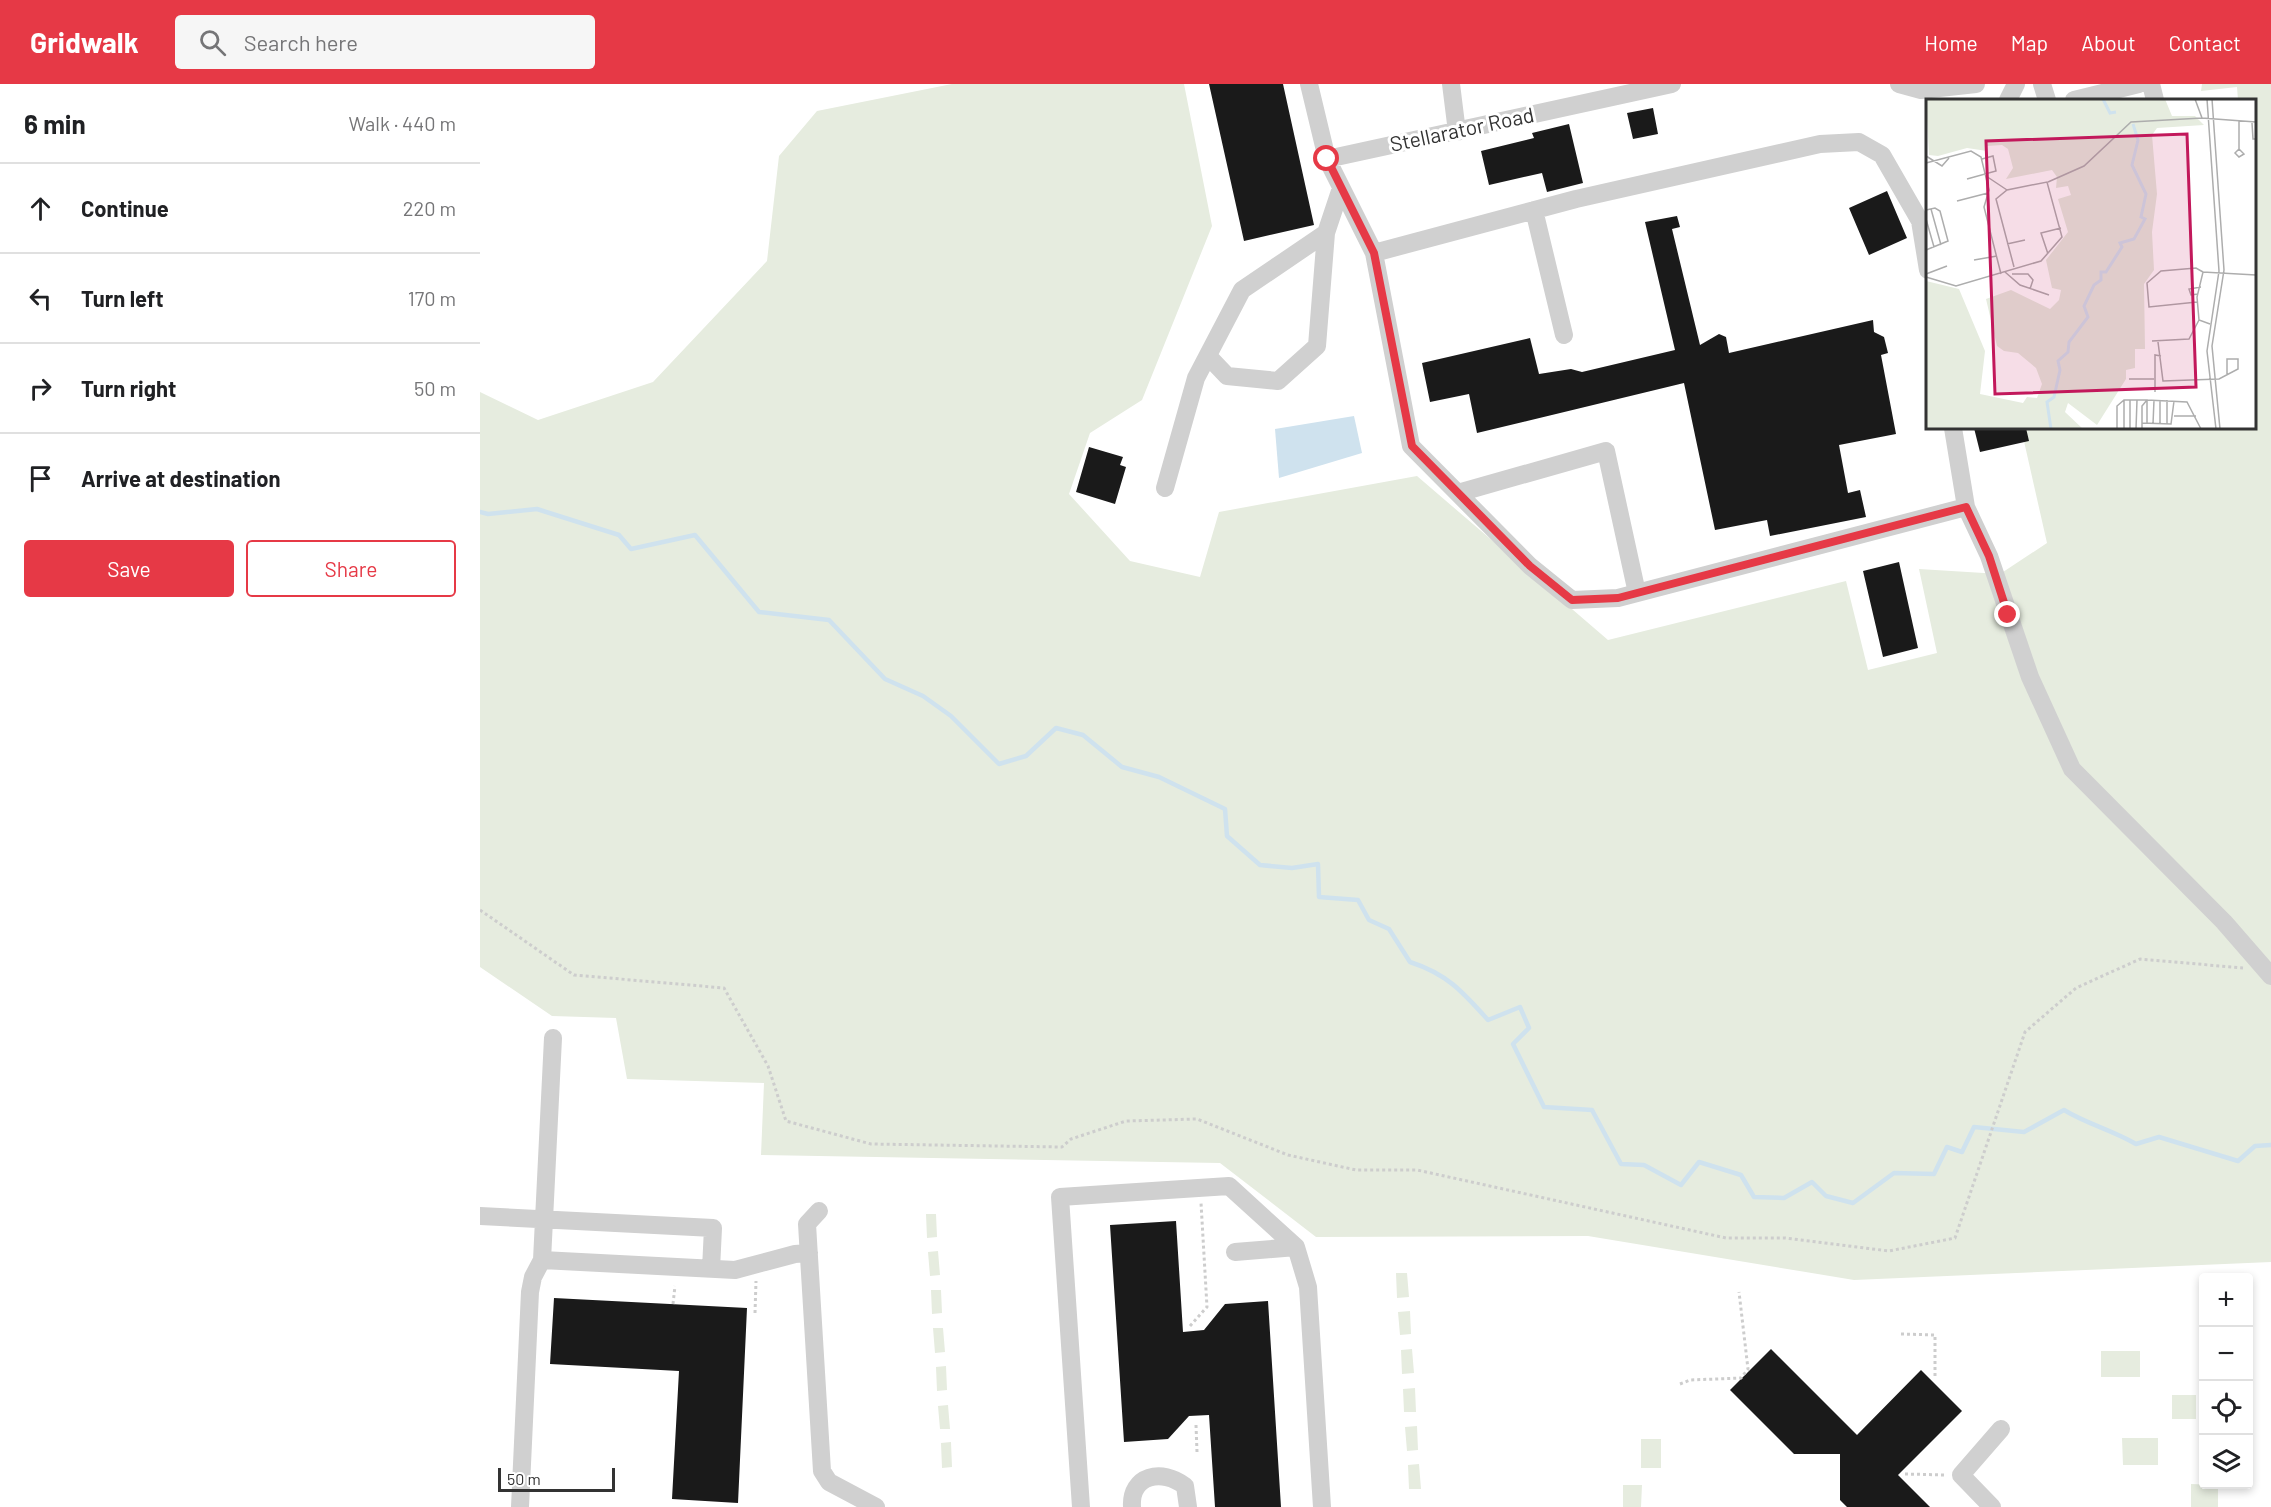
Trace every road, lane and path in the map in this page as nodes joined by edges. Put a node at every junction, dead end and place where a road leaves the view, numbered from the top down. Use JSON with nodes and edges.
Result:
{"nodes":[{"id":1,"x":1309,"y":84,"type":"edge"},
{"id":2,"x":1451,"y":84,"type":"edge"},
{"id":3,"x":1672,"y":84,"type":"edge"},
{"id":4,"x":1976,"y":84,"type":"edge"},
{"id":5,"x":2016,"y":84,"type":"edge"},
{"id":6,"x":2042,"y":84,"type":"edge"},
{"id":7,"x":2139,"y":84,"type":"edge"},
{"id":8,"x":2151,"y":84,"type":"edge"},
{"id":9,"x":1903,"y":85,"type":"edge"},
{"id":10,"x":1622,"y":89,"type":"edge"},
{"id":11,"x":2008,"y":99,"type":"edge"},
{"id":12,"x":2047,"y":99,"type":"edge"},
{"id":13,"x":2078,"y":99,"type":"edge"},
{"id":14,"x":2156,"y":99,"type":"edge"},
{"id":15,"x":1457,"y":132,"type":"junction"},
{"id":16,"x":1327,"y":159,"type":"junction"},
{"id":17,"x":1341,"y":188,"type":"junction"},
{"id":18,"x":1534,"y":210,"type":"junction"},
{"id":19,"x":1924,"y":216,"type":"edge"},
{"id":20,"x":1326,"y":233,"type":"junction"},
{"id":21,"x":1926,"y":243,"type":"edge"},
{"id":22,"x":1374,"y":253,"type":"junction"},
{"id":23,"x":1564,"y":335,"type":"dead end"},
{"id":24,"x":1208,"y":356,"type":"junction"},
{"id":25,"x":1953,"y":429,"type":"edge"},
{"id":26,"x":1165,"y":488,"type":"dead end"},
{"id":27,"x":1458,"y":493,"type":"junction"},
{"id":28,"x":1966,"y":507,"type":"junction"},
{"id":29,"x":1637,"y":593,"type":"junction"},
{"id":30,"x":480,"y":910,"type":"edge"},
{"id":31,"x":2253,"y":969,"type":"dead end"},
{"id":32,"x":2271,"y":976,"type":"edge"},
{"id":33,"x":553,"y":1038,"type":"dead end"},
{"id":34,"x":1201,"y":1201,"type":"dead end"},
{"id":35,"x":819,"y":1211,"type":"dead end"},
{"id":36,"x":480,"y":1216,"type":"edge"},
{"id":37,"x":544,"y":1219,"type":"junction"},
{"id":38,"x":1296,"y":1247,"type":"junction"},
{"id":39,"x":1235,"y":1252,"type":"dead end"},
{"id":40,"x":809,"y":1253,"type":"junction"},
{"id":41,"x":542,"y":1260,"type":"junction"},
{"id":42,"x":711,"y":1269,"type":"junction"},
{"id":43,"x":757,"y":1276,"type":"dead end"},
{"id":44,"x":675,"y":1286,"type":"dead end"},
{"id":45,"x":1738,"y":1292,"type":"dead end"},
{"id":46,"x":674,"y":1304,"type":"dead end"},
{"id":47,"x":755,"y":1313,"type":"dead end"},
{"id":48,"x":1190,"y":1326,"type":"dead end"},
{"id":49,"x":1901,"y":1334,"type":"dead end"},
{"id":50,"x":1935,"y":1379,"type":"dead end"},
{"id":51,"x":1680,"y":1384,"type":"dead end"},
{"id":52,"x":1196,"y":1425,"type":"dead end"},
{"id":53,"x":2001,"y":1429,"type":"dead end"},
{"id":54,"x":1197,"y":1452,"type":"dead end"},
{"id":55,"x":1905,"y":1474,"type":"dead end"},
{"id":56,"x":1961,"y":1475,"type":"junction"},
{"id":57,"x":520,"y":1507,"type":"edge"},
{"id":58,"x":876,"y":1507,"type":"edge"},
{"id":59,"x":1081,"y":1507,"type":"edge"},
{"id":60,"x":1132,"y":1507,"type":"edge"},
{"id":61,"x":1188,"y":1507,"type":"edge"},
{"id":62,"x":1322,"y":1507,"type":"edge"},
{"id":63,"x":1992,"y":1507,"type":"edge"}],
"edges":[{"from":1,"to":16,"type":"street"},
{"from":2,"to":15,"type":"street"},
{"from":3,"to":10,"type":"street","name":"Stellarator Road"},
{"from":4,"to":9,"type":"street"},
{"from":5,"to":11,"type":"street"},
{"from":6,"to":12,"type":"street"},
{"from":7,"to":13,"type":"street"},
{"from":8,"to":14,"type":"street"},
{"from":10,"to":15,"type":"street","name":"Stellarator Road"},
{"from":15,"to":16,"type":"street","name":"Stellarator Road"},
{"from":16,"to":17,"type":"street"},
{"from":17,"to":20,"type":"street"},
{"from":17,"to":22,"type":"street"},
{"from":18,"to":19,"type":"street"},
{"from":18,"to":22,"type":"street"},
{"from":18,"to":23,"type":"street"},
{"from":19,"to":21,"type":"street"},
{"from":20,"to":24,"type":"street"},
{"from":20,"to":24,"type":"street"},
{"from":22,"to":27,"type":"street"},
{"from":24,"to":26,"type":"street"},
{"from":25,"to":28,"type":"street"},
{"from":27,"to":29,"type":"street"},
{"from":27,"to":29,"type":"street"},
{"from":28,"to":29,"type":"street"},
{"from":28,"to":32,"type":"street"},
{"from":30,"to":31,"type":"path"},
{"from":33,"to":37,"type":"street"},
{"from":34,"to":48,"type":"path"},
{"from":35,"to":40,"type":"street"},
{"from":36,"to":37,"type":"street"},
{"from":37,"to":41,"type":"street"},
{"from":37,"to":42,"type":"street"},
{"from":38,"to":39,"type":"street"},
{"from":38,"to":59,"type":"street"},
{"from":38,"to":62,"type":"street"},
{"from":40,"to":42,"type":"street"},
{"from":40,"to":58,"type":"street"},
{"from":41,"to":42,"type":"street"},
{"from":41,"to":57,"type":"street"},
{"from":43,"to":47,"type":"path"},
{"from":44,"to":46,"type":"path"},
{"from":45,"to":51,"type":"path"},
{"from":49,"to":50,"type":"path"},
{"from":52,"to":54,"type":"path"},
{"from":53,"to":56,"type":"street"},
{"from":55,"to":56,"type":"path"},
{"from":56,"to":63,"type":"street"},
{"from":60,"to":61,"type":"street"}]}
